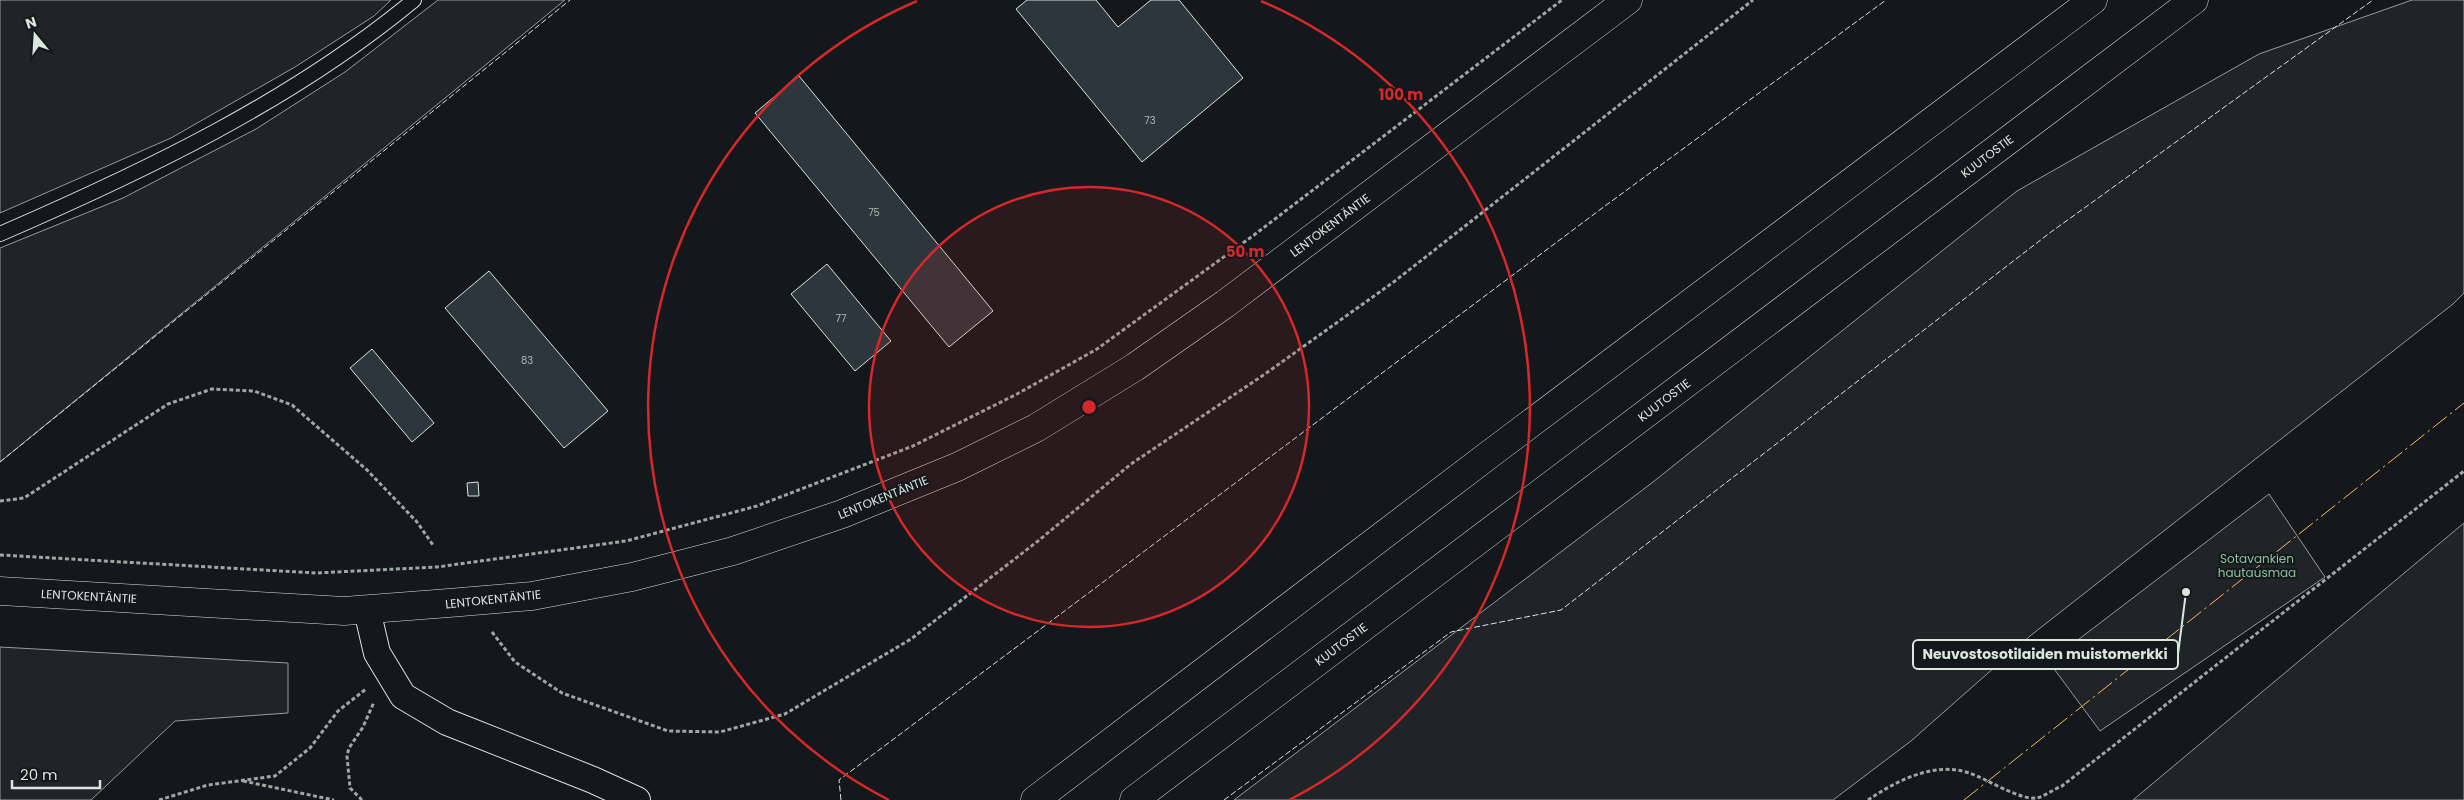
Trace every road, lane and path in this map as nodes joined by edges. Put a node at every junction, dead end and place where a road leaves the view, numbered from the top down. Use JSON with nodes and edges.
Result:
{"nodes":[{"id":1,"x":414,"y":0,"type":"edge"},
{"id":2,"x":1562,"y":0,"type":"edge"},
{"id":3,"x":1628,"y":0,"type":"edge"},
{"id":4,"x":1753,"y":0,"type":"edge"},
{"id":5,"x":2093,"y":0,"type":"edge"},
{"id":6,"x":2194,"y":0,"type":"edge"},
{"id":7,"x":0,"y":234,"type":"edge"},
{"id":8,"x":2464,"y":470,"type":"edge"},
{"id":9,"x":0,"y":501,"type":"edge"},
{"id":10,"x":432,"y":545,"type":"dead end"},
{"id":11,"x":0,"y":555,"type":"edge"},
{"id":12,"x":0,"y":590,"type":"edge"},
{"id":13,"x":367,"y":610,"type":"junction"},
{"id":14,"x":492,"y":632,"type":"dead end"},
{"id":15,"x":386,"y":673,"type":"junction"},
{"id":16,"x":240,"y":780,"type":"junction"},
{"id":17,"x":1041,"y":798,"type":"edge"},
{"id":18,"x":2025,"y":799,"type":"edge"},
{"id":19,"x":159,"y":800,"type":"edge"},
{"id":20,"x":334,"y":800,"type":"edge"},
{"id":21,"x":362,"y":800,"type":"edge"},
{"id":22,"x":637,"y":800,"type":"edge"},
{"id":23,"x":1134,"y":800,"type":"edge"},
{"id":24,"x":1868,"y":800,"type":"edge"}],
"edges":[{"from":1,"to":7,"type":"lane"},
{"from":2,"to":11,"type":"path"},
{"from":3,"to":13,"type":"main road","name":"LENTOKENTÄNTIE"},
{"from":4,"to":14,"type":"path"},
{"from":5,"to":17,"type":"main road"},
{"from":6,"to":23,"type":"main road","name":"KUUTOSTIE"},
{"from":8,"to":18,"type":"path"},
{"from":9,"to":10,"type":"path"},
{"from":12,"to":13,"type":"main road","name":"LENTOKENTÄNTIE"},
{"from":13,"to":15,"type":"street"},
{"from":15,"to":16,"type":"path"},
{"from":15,"to":21,"type":"path"},
{"from":15,"to":22,"type":"street"},
{"from":16,"to":19,"type":"path"},
{"from":16,"to":20,"type":"path"},
{"from":18,"to":24,"type":"path"}]}
